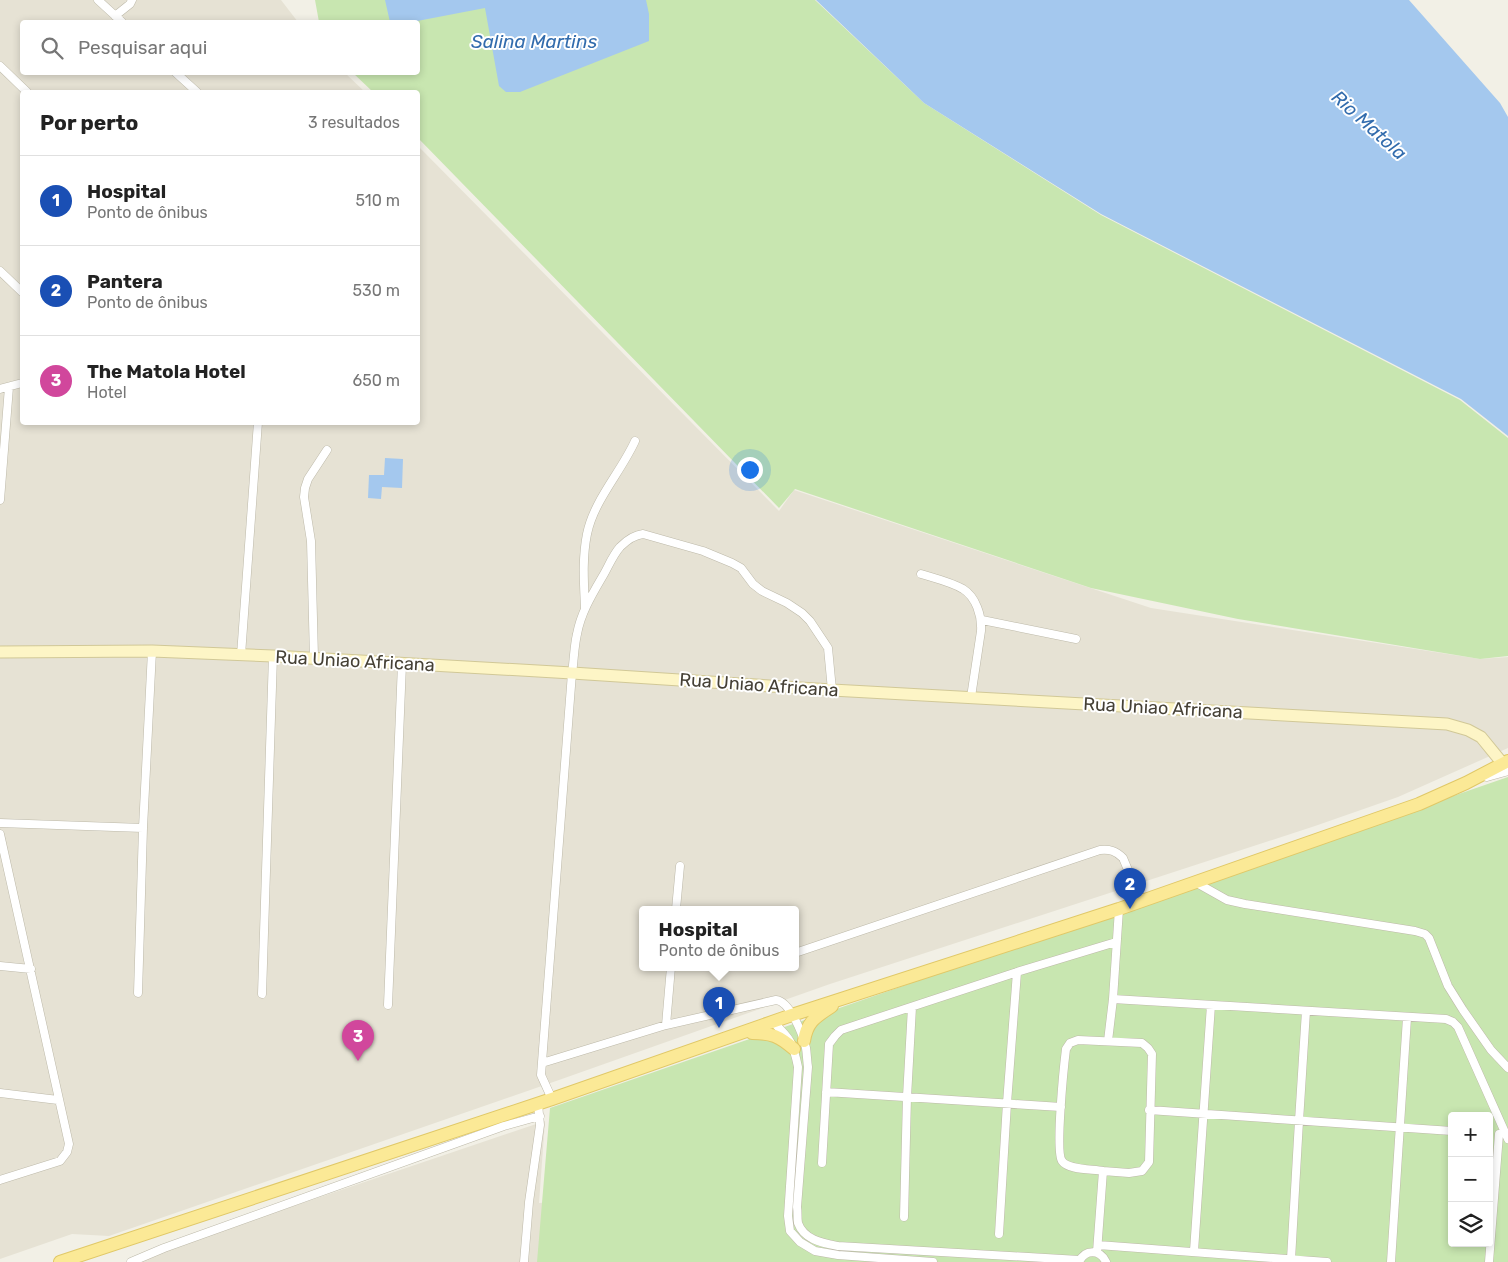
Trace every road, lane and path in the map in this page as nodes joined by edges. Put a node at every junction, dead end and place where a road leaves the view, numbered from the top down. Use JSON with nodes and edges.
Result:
{"nodes":[{"id":1,"x":98,"y":0,"type":"edge"},
{"id":2,"x":132,"y":0,"type":"edge"},
{"id":3,"x":115,"y":16,"type":"junction"},
{"id":4,"x":120,"y":20,"type":"edge"},
{"id":5,"x":0,"y":66,"type":"edge"},
{"id":6,"x":178,"y":75,"type":"edge"},
{"id":7,"x":25,"y":90,"type":"edge"},
{"id":8,"x":195,"y":90,"type":"edge"},
{"id":9,"x":0,"y":271,"type":"edge"},
{"id":10,"x":20,"y":290,"type":"edge"},
{"id":11,"x":20,"y":384,"type":"edge"},
{"id":12,"x":9,"y":387,"type":"junction"},
{"id":13,"x":0,"y":389,"type":"edge"},
{"id":14,"x":258,"y":425,"type":"edge"},
{"id":15,"x":634,"y":441,"type":"dead end"},
{"id":16,"x":327,"y":450,"type":"dead end"},
{"id":17,"x":0,"y":500,"type":"edge"},
{"id":18,"x":921,"y":574,"type":"dead end"},
{"id":19,"x":585,"y":610,"type":"junction"},
{"id":20,"x":982,"y":620,"type":"junction"},
{"id":21,"x":1076,"y":639,"type":"dead end"},
{"id":22,"x":152,"y":651,"type":"junction"},
{"id":23,"x":0,"y":652,"type":"edge"},
{"id":24,"x":240,"y":655,"type":"junction"},
{"id":25,"x":273,"y":656,"type":"junction"},
{"id":26,"x":314,"y":658,"type":"junction"},
{"id":27,"x":402,"y":664,"type":"junction"},
{"id":28,"x":572,"y":673,"type":"junction"},
{"id":29,"x":832,"y":690,"type":"junction"},
{"id":30,"x":971,"y":697,"type":"junction"},
{"id":31,"x":1506,"y":765,"type":"edge"},
{"id":32,"x":0,"y":823,"type":"edge"},
{"id":33,"x":143,"y":828,"type":"junction"},
{"id":34,"x":0,"y":834,"type":"edge"},
{"id":35,"x":680,"y":866,"type":"dead end"},
{"id":36,"x":1195,"y":882,"type":"junction"},
{"id":37,"x":1141,"y":901,"type":"junction"},
{"id":38,"x":676,"y":906,"type":"edge"},
{"id":39,"x":1119,"y":909,"type":"junction"},
{"id":40,"x":1116,"y":942,"type":"junction"},
{"id":41,"x":799,"y":952,"type":"edge"},
{"id":42,"x":0,"y":966,"type":"edge"},
{"id":43,"x":31,"y":969,"type":"junction"},
{"id":44,"x":671,"y":971,"type":"edge"},
{"id":45,"x":1016,"y":972,"type":"junction"},
{"id":46,"x":138,"y":992,"type":"dead end"},
{"id":47,"x":262,"y":994,"type":"dead end"},
{"id":48,"x":842,"y":999,"type":"junction"},
{"id":49,"x":1113,"y":999,"type":"junction"},
{"id":50,"x":388,"y":1005,"type":"dead end"},
{"id":51,"x":1211,"y":1005,"type":"junction"},
{"id":52,"x":912,"y":1007,"type":"junction"},
{"id":53,"x":1306,"y":1011,"type":"junction"},
{"id":54,"x":792,"y":1015,"type":"junction"},
{"id":55,"x":1407,"y":1018,"type":"junction"},
{"id":56,"x":773,"y":1022,"type":"junction"},
{"id":57,"x":666,"y":1025,"type":"junction"},
{"id":58,"x":740,"y":1033,"type":"junction"},
{"id":59,"x":1108,"y":1041,"type":"junction"},
{"id":60,"x":799,"y":1045,"type":"junction"},
{"id":61,"x":542,"y":1063,"type":"junction"},
{"id":62,"x":1508,"y":1068,"type":"edge"},
{"id":63,"x":826,"y":1092,"type":"junction"},
{"id":64,"x":0,"y":1093,"type":"edge"},
{"id":65,"x":908,"y":1097,"type":"junction"},
{"id":66,"x":552,"y":1099,"type":"junction"},
{"id":67,"x":58,"y":1100,"type":"junction"},
{"id":68,"x":1007,"y":1103,"type":"junction"},
{"id":69,"x":1061,"y":1107,"type":"junction"},
{"id":70,"x":539,"y":1110,"type":"junction"},
{"id":71,"x":1149,"y":1110,"type":"junction"},
{"id":72,"x":1204,"y":1114,"type":"junction"},
{"id":73,"x":1298,"y":1121,"type":"junction"},
{"id":74,"x":1400,"y":1127,"type":"junction"},
{"id":75,"x":1448,"y":1131,"type":"edge"},
{"id":76,"x":1504,"y":1136,"type":"edge"},
{"id":77,"x":822,"y":1163,"type":"dead end"},
{"id":78,"x":1103,"y":1171,"type":"junction"},
{"id":79,"x":0,"y":1180,"type":"edge"},
{"id":80,"x":904,"y":1217,"type":"dead end"},
{"id":81,"x":999,"y":1234,"type":"dead end"},
{"id":82,"x":1098,"y":1249,"type":"junction"},
{"id":83,"x":1194,"y":1251,"type":"junction"},
{"id":84,"x":1291,"y":1259,"type":"junction"},
{"id":85,"x":1079,"y":1261,"type":"edge"},
{"id":86,"x":60,"y":1262,"type":"edge"},
{"id":87,"x":131,"y":1262,"type":"edge"},
{"id":88,"x":524,"y":1262,"type":"edge"},
{"id":89,"x":933,"y":1262,"type":"edge"},
{"id":90,"x":1106,"y":1262,"type":"edge"},
{"id":91,"x":1328,"y":1262,"type":"edge"},
{"id":92,"x":1391,"y":1262,"type":"edge"},
{"id":93,"x":1489,"y":1262,"type":"edge"}],
"edges":[{"from":1,"to":3,"type":"street"},
{"from":2,"to":3,"type":"street"},
{"from":3,"to":4,"type":"street"},
{"from":5,"to":7,"type":"street"},
{"from":6,"to":8,"type":"street"},
{"from":9,"to":10,"type":"street"},
{"from":11,"to":12,"type":"street"},
{"from":12,"to":13,"type":"street"},
{"from":12,"to":17,"type":"street"},
{"from":14,"to":24,"type":"street"},
{"from":15,"to":19,"type":"street"},
{"from":16,"to":26,"type":"street"},
{"from":18,"to":20,"type":"street"},
{"from":19,"to":28,"type":"street"},
{"from":19,"to":29,"type":"street"},
{"from":20,"to":21,"type":"street"},
{"from":20,"to":30,"type":"street"},
{"from":22,"to":23,"type":"main road","name":"Rua Uniao Africana"},
{"from":22,"to":24,"type":"main road","name":"Rua Uniao Africana"},
{"from":22,"to":33,"type":"street"},
{"from":24,"to":25,"type":"main road","name":"Rua Uniao Africana"},
{"from":25,"to":26,"type":"main road","name":"Rua Uniao Africana"},
{"from":25,"to":47,"type":"street"},
{"from":26,"to":27,"type":"main road","name":"Rua Uniao Africana"},
{"from":27,"to":28,"type":"main road","name":"Rua Uniao Africana"},
{"from":27,"to":50,"type":"street"},
{"from":28,"to":29,"type":"main road","name":"Rua Uniao Africana"},
{"from":28,"to":61,"type":"street"},
{"from":29,"to":30,"type":"main road","name":"Rua Uniao Africana"},
{"from":30,"to":31,"type":"main road","name":"Rua Uniao Africana"},
{"from":31,"to":36,"type":"main road"},
{"from":32,"to":33,"type":"street"},
{"from":33,"to":46,"type":"street"},
{"from":34,"to":43,"type":"street"},
{"from":35,"to":38,"type":"street"},
{"from":36,"to":37,"type":"main road"},
{"from":36,"to":62,"type":"street"},
{"from":37,"to":39,"type":"main road"},
{"from":37,"to":41,"type":"street"},
{"from":39,"to":40,"type":"street"},
{"from":39,"to":48,"type":"main road"},
{"from":40,"to":45,"type":"street"},
{"from":40,"to":49,"type":"street"},
{"from":42,"to":43,"type":"street"},
{"from":43,"to":67,"type":"street"},
{"from":44,"to":57,"type":"street"},
{"from":45,"to":52,"type":"street"},
{"from":45,"to":68,"type":"street"},
{"from":48,"to":54,"type":"main road"},
{"from":48,"to":60,"type":"main road"},
{"from":49,"to":51,"type":"street"},
{"from":49,"to":59,"type":"street"},
{"from":51,"to":53,"type":"street"},
{"from":51,"to":72,"type":"street"},
{"from":52,"to":63,"type":"street"},
{"from":52,"to":65,"type":"street"},
{"from":53,"to":55,"type":"street"},
{"from":53,"to":73,"type":"street"},
{"from":54,"to":56,"type":"main road"},
{"from":54,"to":57,"type":"street"},
{"from":54,"to":60,"type":"street"},
{"from":55,"to":74,"type":"street"},
{"from":55,"to":76,"type":"street"},
{"from":56,"to":58,"type":"main road"},
{"from":56,"to":60,"type":"street"},
{"from":57,"to":61,"type":"street"},
{"from":58,"to":60,"type":"main road"},
{"from":58,"to":66,"type":"main road"},
{"from":59,"to":69,"type":"street"},
{"from":59,"to":71,"type":"street"},
{"from":60,"to":85,"type":"street"},
{"from":60,"to":89,"type":"street"},
{"from":61,"to":66,"type":"street"},
{"from":63,"to":65,"type":"street"},
{"from":63,"to":77,"type":"street"},
{"from":64,"to":67,"type":"street"},
{"from":65,"to":68,"type":"street"},
{"from":65,"to":80,"type":"street"},
{"from":66,"to":70,"type":"main road"},
{"from":67,"to":79,"type":"street"},
{"from":68,"to":69,"type":"street"},
{"from":68,"to":81,"type":"street"},
{"from":69,"to":78,"type":"street"},
{"from":70,"to":86,"type":"main road"},
{"from":70,"to":87,"type":"street"},
{"from":70,"to":88,"type":"street"},
{"from":71,"to":72,"type":"street"},
{"from":71,"to":78,"type":"street"},
{"from":72,"to":73,"type":"street"},
{"from":72,"to":83,"type":"street"},
{"from":73,"to":74,"type":"street"},
{"from":73,"to":84,"type":"street"},
{"from":74,"to":75,"type":"street"},
{"from":74,"to":92,"type":"street"},
{"from":76,"to":93,"type":"street"},
{"from":78,"to":82,"type":"street"},
{"from":82,"to":83,"type":"street"},
{"from":82,"to":85,"type":"street"},
{"from":82,"to":90,"type":"street"},
{"from":83,"to":84,"type":"street"},
{"from":84,"to":91,"type":"street"}]}
